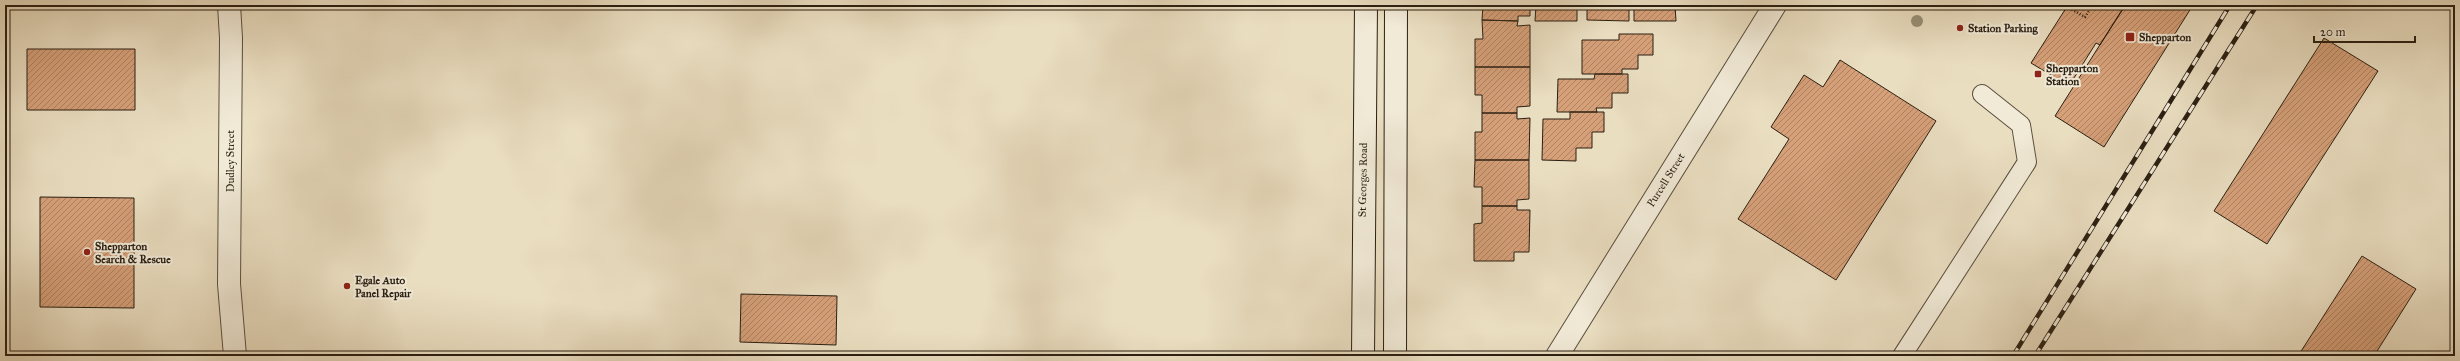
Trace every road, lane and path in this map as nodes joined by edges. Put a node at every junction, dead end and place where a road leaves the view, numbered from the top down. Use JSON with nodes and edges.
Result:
{"nodes":[{"id":1,"x":229,"y":5,"type":"edge"},
{"id":2,"x":235,"y":5,"type":"edge"},
{"id":3,"x":1366,"y":5,"type":"edge"},
{"id":4,"x":1396,"y":5,"type":"edge"},
{"id":5,"x":1775,"y":5,"type":"edge"},
{"id":6,"x":2064,"y":5,"type":"edge"},
{"id":7,"x":2093,"y":5,"type":"edge"},
{"id":8,"x":231,"y":38,"type":"junction"},
{"id":9,"x":1982,"y":94,"type":"dead end"},
{"id":10,"x":229,"y":284,"type":"junction"},
{"id":11,"x":222,"y":356,"type":"edge"},
{"id":12,"x":235,"y":356,"type":"edge"},
{"id":13,"x":1363,"y":356,"type":"edge"},
{"id":14,"x":1395,"y":356,"type":"edge"},
{"id":15,"x":1557,"y":356,"type":"edge"},
{"id":16,"x":1902,"y":356,"type":"edge"}],
"edges":[{"from":1,"to":8,"type":"street","name":"Dudley Street"},
{"from":2,"to":8,"type":"street","name":"Dudley Street"},
{"from":3,"to":13,"type":"street","name":"St Georges Road"},
{"from":4,"to":14,"type":"street"},
{"from":5,"to":15,"type":"street","name":"Purcell Street"},
{"from":6,"to":7,"type":"path"},
{"from":8,"to":10,"type":"street","name":"Dudley Street"},
{"from":9,"to":16,"type":"lane"},
{"from":10,"to":11,"type":"street","name":"Dudley Street"},
{"from":10,"to":12,"type":"street","name":"Dudley Street"}]}
